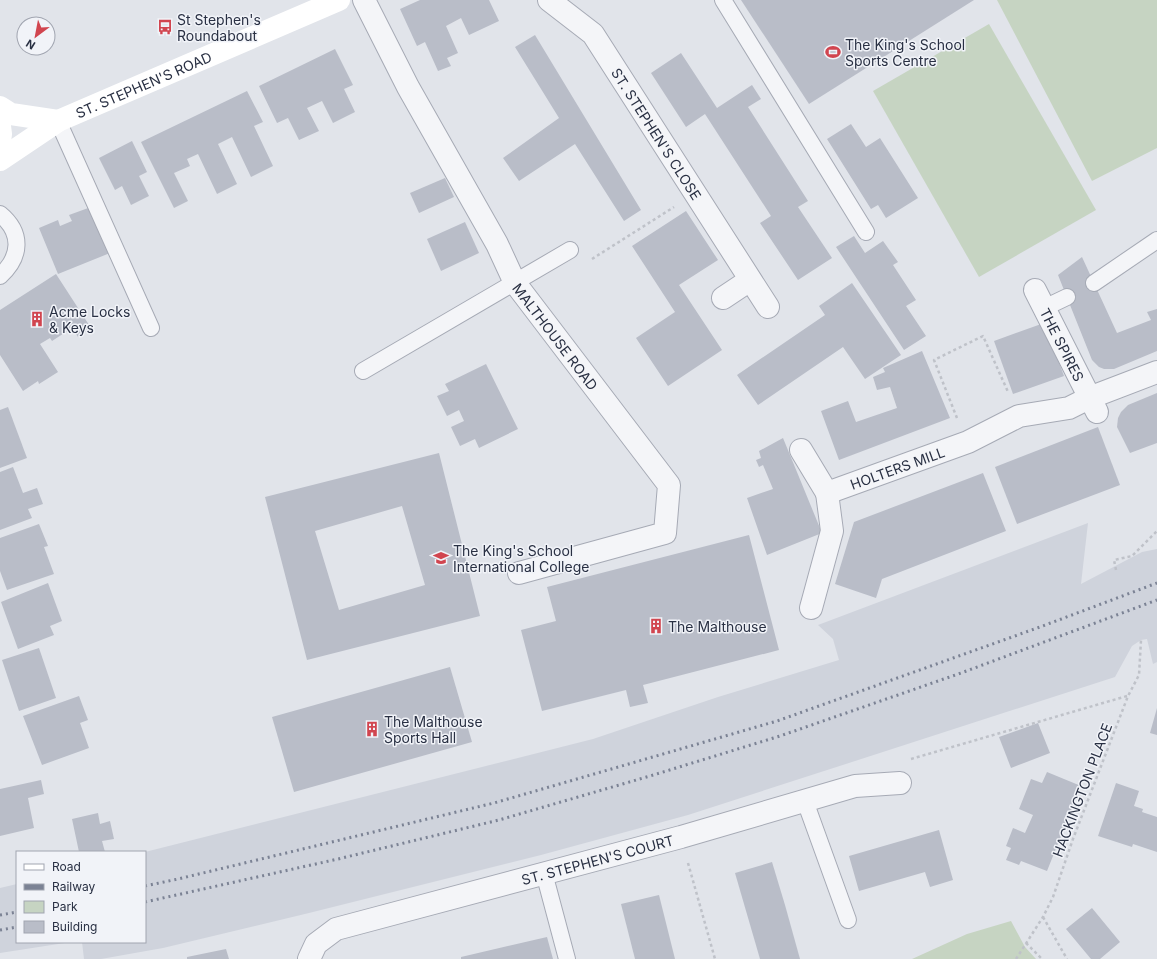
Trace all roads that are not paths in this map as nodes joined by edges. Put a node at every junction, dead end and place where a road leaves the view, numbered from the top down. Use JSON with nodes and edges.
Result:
{"nodes":[{"id":1,"x":339,"y":0,"type":"edge"},
{"id":2,"x":364,"y":0,"type":"edge"},
{"id":3,"x":549,"y":0,"type":"edge"},
{"id":4,"x":723,"y":0,"type":"edge"},
{"id":5,"x":0,"y":107,"type":"edge"},
{"id":6,"x":58,"y":121,"type":"junction"},
{"id":7,"x":0,"y":126,"type":"edge"},
{"id":8,"x":0,"y":142,"type":"edge"},
{"id":9,"x":0,"y":160,"type":"edge"},
{"id":10,"x":0,"y":214,"type":"edge"},
{"id":11,"x":866,"y":232,"type":"dead end"},
{"id":12,"x":1157,"y":240,"type":"edge"},
{"id":13,"x":570,"y":250,"type":"dead end"},
{"id":14,"x":0,"y":276,"type":"edge"},
{"id":15,"x":750,"y":280,"type":"junction"},
{"id":16,"x":515,"y":282,"type":"junction"},
{"id":17,"x":1094,"y":283,"type":"dead end"},
{"id":18,"x":1067,"y":297,"type":"dead end"},
{"id":19,"x":724,"y":298,"type":"dead end"},
{"id":20,"x":1039,"y":299,"type":"joint"},
{"id":21,"x":768,"y":307,"type":"dead end"},
{"id":22,"x":151,"y":328,"type":"dead end"},
{"id":23,"x":363,"y":371,"type":"dead end"},
{"id":24,"x":1157,"y":372,"type":"edge"},
{"id":25,"x":1093,"y":405,"type":"junction"},
{"id":26,"x":1069,"y":408,"type":"joint"},
{"id":27,"x":801,"y":450,"type":"dead end"},
{"id":28,"x":827,"y":493,"type":"junction"},
{"id":29,"x":519,"y":573,"type":"dead end"},
{"id":30,"x":811,"y":608,"type":"dead end"},
{"id":31,"x":900,"y":783,"type":"road end"},
{"id":32,"x":805,"y":801,"type":"junction"},
{"id":33,"x":544,"y":873,"type":"junction"},
{"id":34,"x":848,"y":920,"type":"dead end"},
{"id":35,"x":309,"y":959,"type":"edge"},
{"id":36,"x":568,"y":959,"type":"edge"}],
"edges":[{"from":1,"to":6,"type":"main road","name":"ST. STEPHEN'S ROAD"},
{"from":2,"to":16,"type":"street","name":"MALTHOUSE ROAD"},
{"from":3,"to":15,"type":"street","name":"ST. STEPHEN'S CLOSE"},
{"from":4,"to":11,"type":"lane"},
{"from":5,"to":6,"type":"main road","name":"ST. STEPHEN'S ROAD"},
{"from":6,"to":9,"type":"main road","name":"ST. STEPHEN'S ROAD"},
{"from":6,"to":22,"type":"lane"},
{"from":7,"to":8,"type":"main road"},
{"from":10,"to":14,"type":"lane"},
{"from":12,"to":17,"type":"lane"},
{"from":13,"to":16,"type":"lane"},
{"from":15,"to":19,"type":"street"},
{"from":15,"to":21,"type":"street","name":"ST. STEPHEN'S CLOSE"},
{"from":16,"to":23,"type":"lane"},
{"from":16,"to":29,"type":"street","name":"MALTHOUSE ROAD"},
{"from":18,"to":20,"type":"lane"},
{"from":20,"to":25,"type":"street","name":"THE SPIRES"},
{"from":24,"to":25,"type":"street","name":"THE SPIRES"},
{"from":25,"to":26,"type":"street","name":"THE SPIRES"},
{"from":26,"to":28,"type":"street","name":"HOLTERS MILL"},
{"from":27,"to":28,"type":"street"},
{"from":28,"to":30,"type":"street"},
{"from":31,"to":32,"type":"street","name":"ST. STEPHEN'S COURT"},
{"from":32,"to":33,"type":"street","name":"ST. STEPHEN'S COURT"},
{"from":32,"to":34,"type":"lane"},
{"from":33,"to":35,"type":"street","name":"ST. STEPHEN'S COURT"},
{"from":33,"to":36,"type":"lane"}]}
